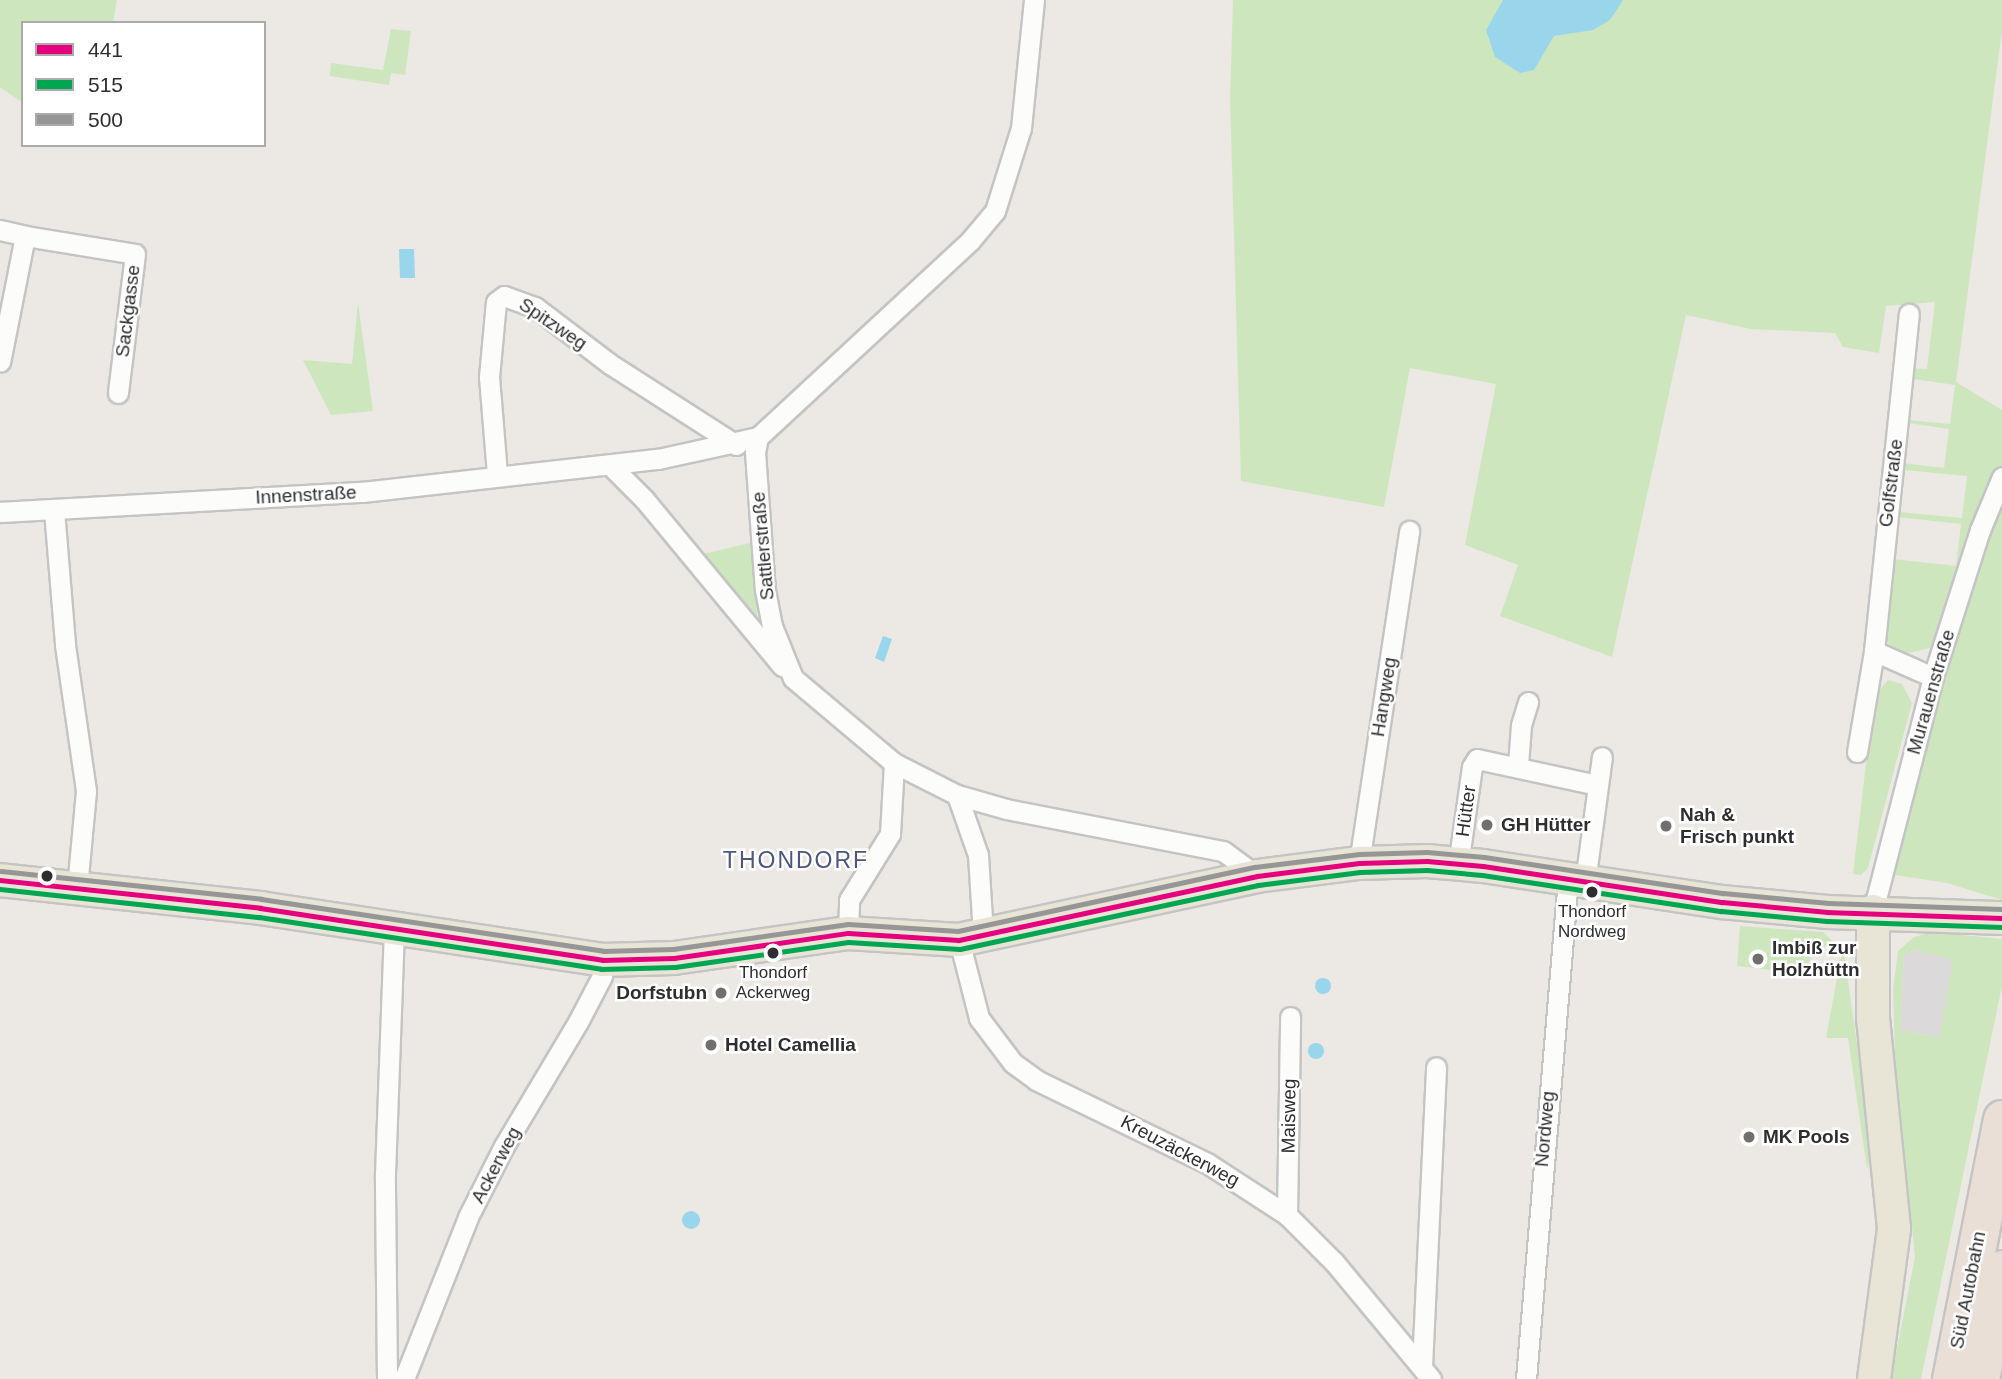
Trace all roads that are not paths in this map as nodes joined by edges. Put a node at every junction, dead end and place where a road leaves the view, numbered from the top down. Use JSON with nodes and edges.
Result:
{"nodes":[{"id":1,"x":1034,"y":0,"type":"edge"},
{"id":2,"x":0,"y":230,"type":"edge"},
{"id":3,"x":25,"y":236,"type":"junction"},
{"id":4,"x":1909,"y":314,"type":"dead end"},
{"id":5,"x":0,"y":362,"type":"edge"},
{"id":6,"x":118,"y":393,"type":"dead end"},
{"id":7,"x":758,"y":437,"type":"junction"},
{"id":8,"x":736,"y":444,"type":"junction"},
{"id":9,"x":610,"y":464,"type":"junction"},
{"id":10,"x":497,"y":474,"type":"junction"},
{"id":11,"x":2002,"y":478,"type":"edge"},
{"id":12,"x":54,"y":510,"type":"junction"},
{"id":13,"x":0,"y":512,"type":"edge"},
{"id":14,"x":1409,"y":531,"type":"dead end"},
{"id":15,"x":1874,"y":651,"type":"junction"},
{"id":16,"x":1933,"y":677,"type":"junction"},
{"id":17,"x":793,"y":678,"type":"junction"},
{"id":18,"x":1528,"y":702,"type":"dead end"},
{"id":19,"x":1857,"y":752,"type":"dead end"},
{"id":20,"x":1602,"y":757,"type":"dead end"},
{"id":21,"x":894,"y":763,"type":"junction"},
{"id":22,"x":1518,"y":765,"type":"junction"},
{"id":23,"x":1597,"y":785,"type":"junction"},
{"id":24,"x":957,"y":795,"type":"junction"},
{"id":25,"x":1359,"y":863,"type":"junction"},
{"id":26,"x":1458,"y":865,"type":"junction"},
{"id":27,"x":1257,"y":876,"type":"junction"},
{"id":28,"x":0,"y":880,"type":"edge"},
{"id":29,"x":1576,"y":881,"type":"junction"},
{"id":30,"x":77,"y":888,"type":"junction"},
{"id":31,"x":1873,"y":911,"type":"junction"},
{"id":32,"x":2002,"y":918,"type":"edge"},
{"id":33,"x":394,"y":929,"type":"junction"},
{"id":34,"x":848,"y":933,"type":"junction"},
{"id":35,"x":971,"y":937,"type":"junction"},
{"id":36,"x":602,"y":960,"type":"junction"},
{"id":37,"x":1290,"y":1017,"type":"dead end"},
{"id":38,"x":1436,"y":1067,"type":"dead end"},
{"id":39,"x":2002,"y":1119,"type":"edge"},
{"id":40,"x":1287,"y":1215,"type":"junction"},
{"id":41,"x":2002,"y":1269,"type":"edge"},
{"id":42,"x":1426,"y":1373,"type":"edge"},
{"id":43,"x":387,"y":1379,"type":"edge"},
{"id":44,"x":404,"y":1379,"type":"edge"},
{"id":45,"x":1526,"y":1379,"type":"edge"},
{"id":46,"x":1874,"y":1379,"type":"edge"},
{"id":47,"x":1951,"y":1379,"type":"edge"},
{"id":48,"x":1980,"y":1379,"type":"edge"}],
"edges":[{"from":1,"to":7,"type":"street"},
{"from":2,"to":3,"type":"street","name":"Sackgasse"},
{"from":3,"to":5,"type":"street"},
{"from":3,"to":6,"type":"street","name":"Sackgasse"},
{"from":4,"to":15,"type":"street","name":"Golfstraße"},
{"from":7,"to":8,"type":"street"},
{"from":7,"to":17,"type":"street","name":"Sattlerstraße"},
{"from":8,"to":9,"type":"street","name":"Innenstraße"},
{"from":8,"to":10,"type":"street","name":"Spitzweg"},
{"from":9,"to":10,"type":"street","name":"Innenstraße"},
{"from":9,"to":17,"type":"street"},
{"from":10,"to":12,"type":"street","name":"Innenstraße"},
{"from":11,"to":16,"type":"street","name":"Murauenstraße"},
{"from":12,"to":13,"type":"street","name":"Innenstraße"},
{"from":12,"to":30,"type":"street"},
{"from":14,"to":25,"type":"street","name":"Hangweg"},
{"from":15,"to":16,"type":"street"},
{"from":15,"to":19,"type":"street","name":"Golfstraße"},
{"from":16,"to":31,"type":"street","name":"Murauenstraße"},
{"from":17,"to":21,"type":"street","name":"Sattlerstraße"},
{"from":18,"to":22,"type":"street"},
{"from":20,"to":23,"type":"street"},
{"from":21,"to":24,"type":"street","name":"Sattlerstraße"},
{"from":21,"to":34,"type":"street"},
{"from":22,"to":23,"type":"street","name":"Hütter"},
{"from":22,"to":26,"type":"street","name":"Hütter"},
{"from":23,"to":29,"type":"street"},
{"from":24,"to":27,"type":"street","name":"Sattlerstraße"},
{"from":24,"to":35,"type":"street","name":"Kreuzäckerweg"},
{"from":25,"to":26,"type":"main road"},
{"from":25,"to":27,"type":"main road"},
{"from":26,"to":29,"type":"main road"},
{"from":27,"to":35,"type":"main road"},
{"from":28,"to":30,"type":"main road"},
{"from":29,"to":31,"type":"main road"},
{"from":29,"to":45,"type":"street","name":"Nordweg"},
{"from":30,"to":33,"type":"main road"},
{"from":31,"to":32,"type":"main road"},
{"from":31,"to":46,"type":"main road"},
{"from":33,"to":36,"type":"main road"},
{"from":33,"to":43,"type":"street"},
{"from":34,"to":35,"type":"main road"},
{"from":34,"to":36,"type":"main road"},
{"from":35,"to":40,"type":"street","name":"Kreuzäckerweg"},
{"from":36,"to":44,"type":"street","name":"Ackerweg"},
{"from":37,"to":40,"type":"street","name":"Maisweg"},
{"from":38,"to":42,"type":"street","name":"Kreuzäckerweg"},
{"from":39,"to":47,"type":"highway","name":"Süd Autobahn"},
{"from":40,"to":42,"type":"street","name":"Kreuzäckerweg"},
{"from":41,"to":48,"type":"highway","name":"Süd Autobahn"}]}
